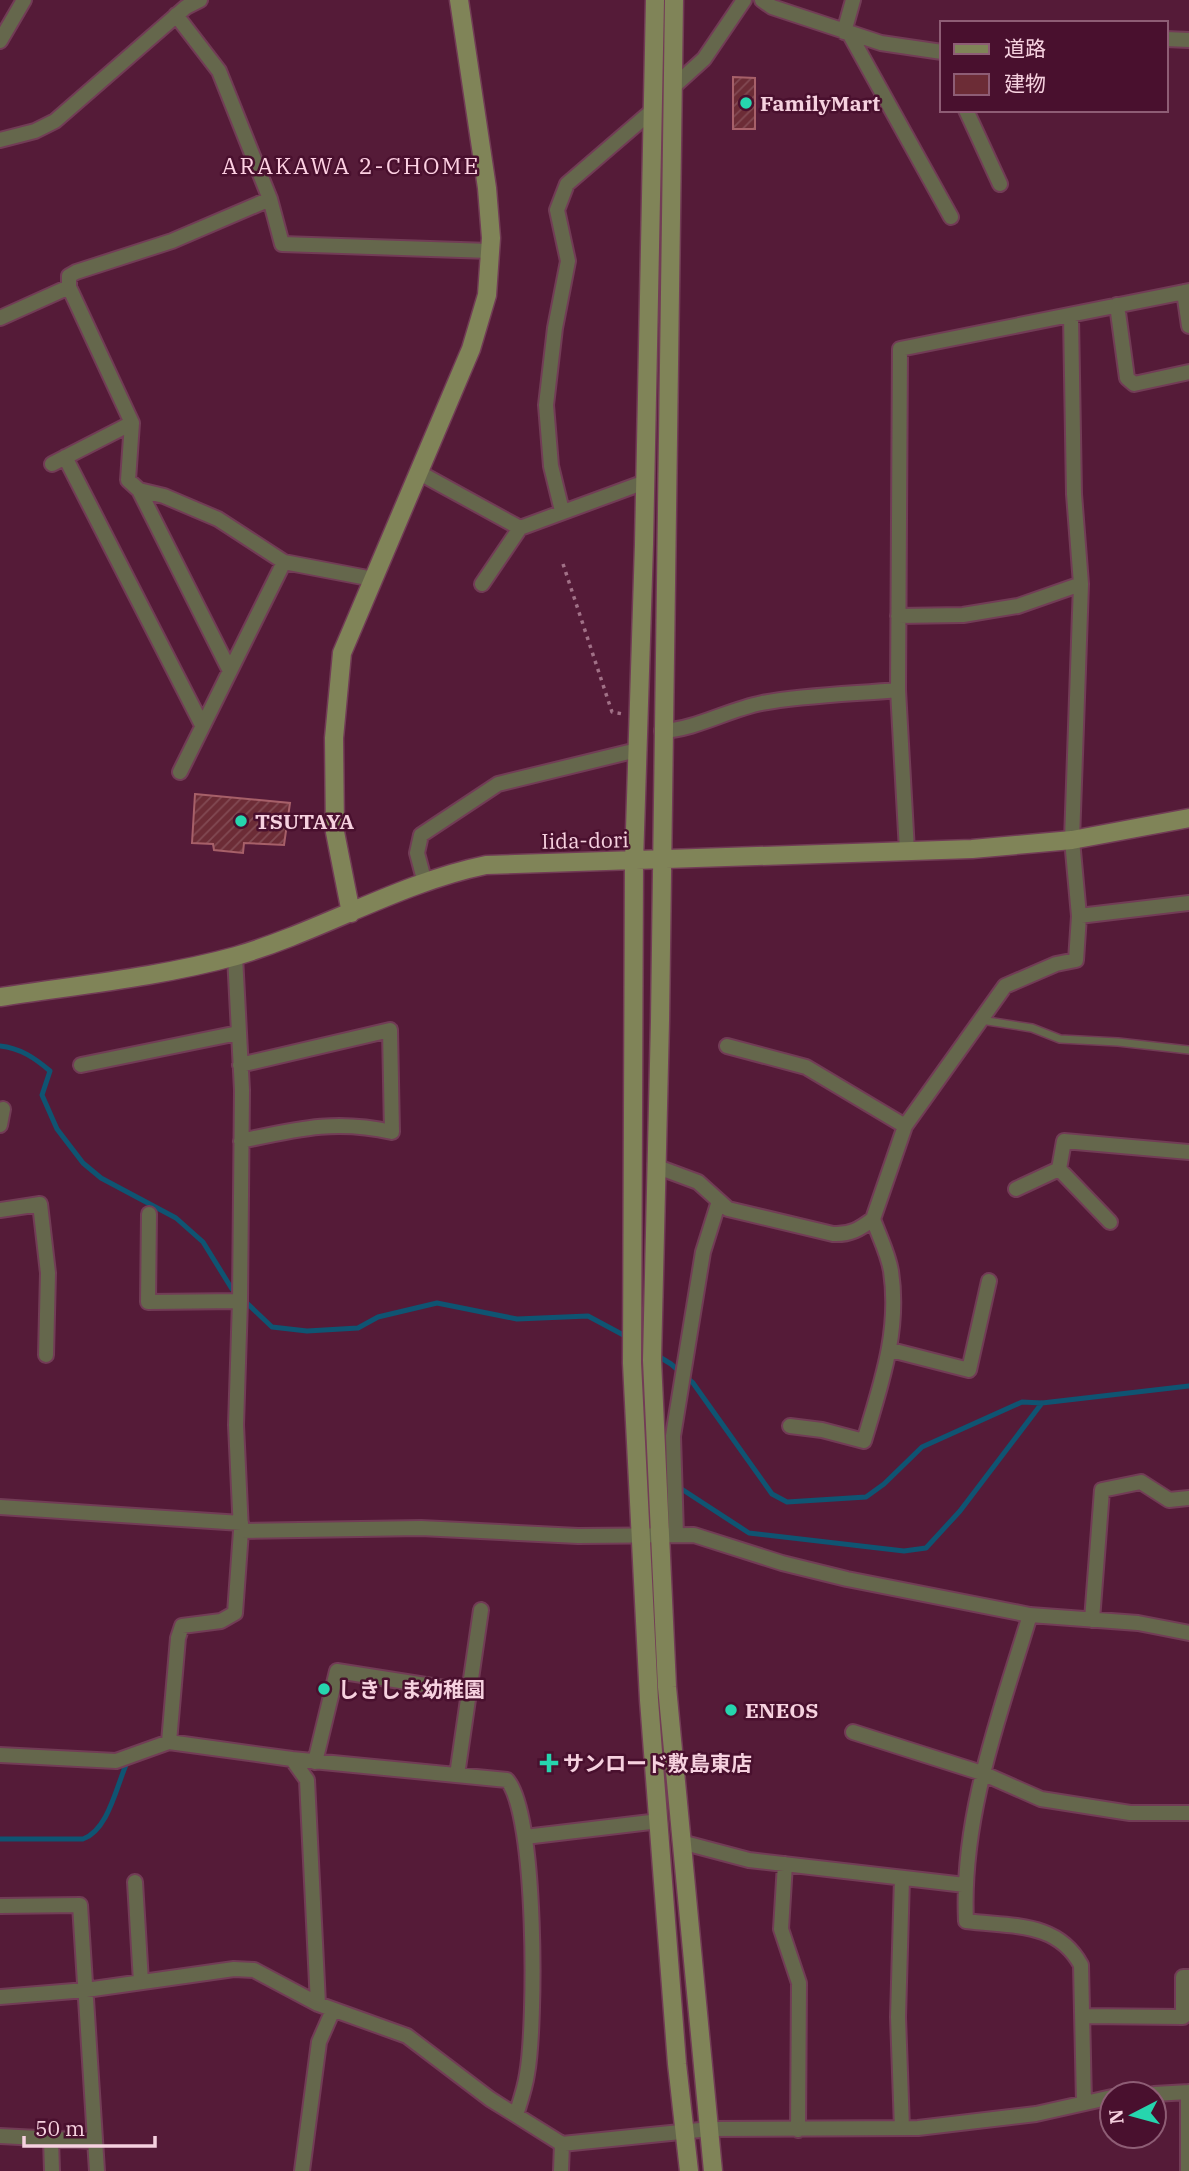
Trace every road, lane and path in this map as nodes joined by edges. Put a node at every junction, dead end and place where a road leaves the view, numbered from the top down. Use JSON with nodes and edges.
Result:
{"nodes":[{"id":1,"x":24,"y":0,"type":"edge"},
{"id":2,"x":201,"y":0,"type":"edge"},
{"id":3,"x":459,"y":0,"type":"edge"},
{"id":4,"x":655,"y":0,"type":"edge"},
{"id":5,"x":674,"y":0,"type":"edge"},
{"id":6,"x":744,"y":0,"type":"edge"},
{"id":7,"x":762,"y":0,"type":"edge"},
{"id":8,"x":853,"y":0,"type":"edge"},
{"id":9,"x":176,"y":15,"type":"junction"},
{"id":10,"x":846,"y":33,"type":"junction"},
{"id":11,"x":1189,"y":40,"type":"edge"},
{"id":12,"x":0,"y":41,"type":"edge"},
{"id":13,"x":1169,"y":41,"type":"edge"},
{"id":14,"x":940,"y":55,"type":"edge"},
{"id":15,"x":673,"y":87,"type":"junction"},
{"id":16,"x":653,"y":110,"type":"junction"},
{"id":17,"x":967,"y":112,"type":"edge"},
{"id":18,"x":0,"y":140,"type":"edge"},
{"id":19,"x":1000,"y":184,"type":"dead end"},
{"id":20,"x":270,"y":199,"type":"junction"},
{"id":21,"x":951,"y":217,"type":"dead end"},
{"id":22,"x":490,"y":251,"type":"junction"},
{"id":23,"x":69,"y":288,"type":"junction"},
{"id":24,"x":1186,"y":291,"type":"edge"},
{"id":25,"x":1117,"y":306,"type":"junction"},
{"id":26,"x":1071,"y":316,"type":"junction"},
{"id":27,"x":0,"y":318,"type":"edge"},
{"id":28,"x":1189,"y":326,"type":"edge"},
{"id":29,"x":1189,"y":372,"type":"edge"},
{"id":30,"x":132,"y":423,"type":"junction"},
{"id":31,"x":418,"y":472,"type":"junction"},
{"id":32,"x":645,"y":482,"type":"junction"},
{"id":33,"x":139,"y":490,"type":"junction"},
{"id":34,"x":562,"y":511,"type":"junction"},
{"id":35,"x":520,"y":528,"type":"junction"},
{"id":36,"x":284,"y":562,"type":"junction"},
{"id":37,"x":564,"y":564,"type":"dead end"},
{"id":38,"x":373,"y":579,"type":"junction"},
{"id":39,"x":482,"y":584,"type":"dead end"},
{"id":40,"x":1081,"y":584,"type":"junction"},
{"id":41,"x":898,"y":616,"type":"junction"},
{"id":42,"x":230,"y":671,"type":"junction"},
{"id":43,"x":898,"y":690,"type":"junction"},
{"id":44,"x":639,"y":718,"type":"junction"},
{"id":45,"x":202,"y":726,"type":"junction"},
{"id":46,"x":663,"y":731,"type":"junction"},
{"id":47,"x":638,"y":750,"type":"junction"},
{"id":48,"x":180,"y":772,"type":"dead end"},
{"id":49,"x":1189,"y":818,"type":"edge"},
{"id":50,"x":1072,"y":841,"type":"junction"},
{"id":51,"x":907,"y":851,"type":"junction"},
{"id":52,"x":660,"y":860,"type":"junction"},
{"id":53,"x":634,"y":862,"type":"junction"},
{"id":54,"x":425,"y":883,"type":"junction"},
{"id":55,"x":1189,"y":903,"type":"edge"},
{"id":56,"x":351,"y":913,"type":"junction"},
{"id":57,"x":1079,"y":916,"type":"junction"},
{"id":58,"x":236,"y":956,"type":"junction"},
{"id":59,"x":0,"y":997,"type":"edge"},
{"id":60,"x":981,"y":1020,"type":"junction"},
{"id":61,"x":238,"y":1033,"type":"junction"},
{"id":62,"x":727,"y":1046,"type":"dead end"},
{"id":63,"x":1189,"y":1050,"type":"edge"},
{"id":64,"x":81,"y":1065,"type":"dead end"},
{"id":65,"x":240,"y":1065,"type":"junction"},
{"id":66,"x":3,"y":1109,"type":"dead end"},
{"id":67,"x":0,"y":1125,"type":"edge"},
{"id":68,"x":905,"y":1126,"type":"junction"},
{"id":69,"x":242,"y":1141,"type":"junction"},
{"id":70,"x":1189,"y":1152,"type":"edge"},
{"id":71,"x":655,"y":1166,"type":"junction"},
{"id":72,"x":1059,"y":1169,"type":"junction"},
{"id":73,"x":1016,"y":1189,"type":"dead end"},
{"id":74,"x":719,"y":1200,"type":"junction"},
{"id":75,"x":0,"y":1210,"type":"edge"},
{"id":76,"x":149,"y":1214,"type":"dead end"},
{"id":77,"x":873,"y":1219,"type":"junction"},
{"id":78,"x":1110,"y":1222,"type":"dead end"},
{"id":79,"x":989,"y":1281,"type":"dead end"},
{"id":80,"x":240,"y":1301,"type":"junction"},
{"id":81,"x":891,"y":1350,"type":"junction"},
{"id":82,"x":46,"y":1355,"type":"dead end"},
{"id":83,"x":790,"y":1426,"type":"dead end"},
{"id":84,"x":1189,"y":1498,"type":"edge"},
{"id":85,"x":0,"y":1507,"type":"edge"},
{"id":86,"x":241,"y":1527,"type":"junction"},
{"id":87,"x":667,"y":1534,"type":"junction"},
{"id":88,"x":638,"y":1535,"type":"junction"},
{"id":89,"x":481,"y":1610,"type":"dead end"},
{"id":90,"x":1030,"y":1615,"type":"junction"},
{"id":91,"x":1093,"y":1620,"type":"junction"},
{"id":92,"x":1189,"y":1633,"type":"edge"},
{"id":93,"x":470,"y":1692,"type":"junction"},
{"id":94,"x":853,"y":1732,"type":"dead end"},
{"id":95,"x":169,"y":1742,"type":"junction"},
{"id":96,"x":0,"y":1755,"type":"edge"},
{"id":97,"x":292,"y":1759,"type":"junction"},
{"id":98,"x":315,"y":1762,"type":"junction"},
{"id":99,"x":982,"y":1773,"type":"junction"},
{"id":100,"x":457,"y":1775,"type":"junction"},
{"id":101,"x":1189,"y":1813,"type":"edge"},
{"id":102,"x":659,"y":1821,"type":"junction"},
{"id":103,"x":525,"y":1837,"type":"junction"},
{"id":104,"x":681,"y":1842,"type":"junction"},
{"id":105,"x":785,"y":1864,"type":"junction"},
{"id":106,"x":902,"y":1878,"type":"junction"},
{"id":107,"x":135,"y":1882,"type":"dead end"},
{"id":108,"x":965,"y":1885,"type":"junction"},
{"id":109,"x":0,"y":1906,"type":"edge"},
{"id":110,"x":1189,"y":1977,"type":"edge"},
{"id":111,"x":141,"y":1982,"type":"junction"},
{"id":112,"x":86,"y":1990,"type":"junction"},
{"id":113,"x":0,"y":1997,"type":"edge"},
{"id":114,"x":318,"y":2004,"type":"junction"},
{"id":115,"x":333,"y":2010,"type":"junction"},
{"id":116,"x":1083,"y":2016,"type":"junction"},
{"id":117,"x":1189,"y":2092,"type":"edge"},
{"id":118,"x":1168,"y":2093,"type":"edge"},
{"id":119,"x":1098,"y":2100,"type":"edge"},
{"id":120,"x":1084,"y":2103,"type":"junction"},
{"id":121,"x":516,"y":2115,"type":"junction"},
{"id":122,"x":902,"y":2128,"type":"junction"},
{"id":123,"x":710,"y":2129,"type":"junction"},
{"id":124,"x":798,"y":2130,"type":"junction"},
{"id":125,"x":685,"y":2132,"type":"junction"},
{"id":126,"x":0,"y":2136,"type":"edge"},
{"id":127,"x":51,"y":2139,"type":"junction"},
{"id":128,"x":95,"y":2141,"type":"junction"},
{"id":129,"x":562,"y":2144,"type":"junction"},
{"id":130,"x":52,"y":2171,"type":"edge"},
{"id":131,"x":97,"y":2171,"type":"edge"},
{"id":132,"x":302,"y":2171,"type":"edge"},
{"id":133,"x":561,"y":2171,"type":"edge"},
{"id":134,"x":689,"y":2171,"type":"edge"},
{"id":135,"x":713,"y":2171,"type":"edge"},
{"id":136,"x":1188,"y":2171,"type":"edge"}],
"edges":[{"from":1,"to":12,"type":"street"},
{"from":2,"to":9,"type":"street"},
{"from":3,"to":22,"type":"street"},
{"from":4,"to":16,"type":"street"},
{"from":5,"to":15,"type":"street"},
{"from":6,"to":15,"type":"street"},
{"from":7,"to":10,"type":"street"},
{"from":8,"to":10,"type":"street"},
{"from":9,"to":18,"type":"street"},
{"from":9,"to":20,"type":"street"},
{"from":10,"to":14,"type":"street"},
{"from":10,"to":21,"type":"street"},
{"from":11,"to":13,"type":"street"},
{"from":15,"to":46,"type":"street"},
{"from":16,"to":32,"type":"street"},
{"from":16,"to":34,"type":"street"},
{"from":17,"to":19,"type":"street"},
{"from":20,"to":22,"type":"street"},
{"from":20,"to":23,"type":"street"},
{"from":22,"to":31,"type":"street"},
{"from":23,"to":27,"type":"street"},
{"from":23,"to":30,"type":"street"},
{"from":24,"to":25,"type":"street"},
{"from":24,"to":28,"type":"street"},
{"from":25,"to":26,"type":"street"},
{"from":25,"to":29,"type":"street"},
{"from":26,"to":40,"type":"street"},
{"from":26,"to":41,"type":"street"},
{"from":30,"to":33,"type":"street"},
{"from":30,"to":45,"type":"street"},
{"from":31,"to":35,"type":"street"},
{"from":31,"to":38,"type":"street"},
{"from":32,"to":34,"type":"street"},
{"from":32,"to":44,"type":"street"},
{"from":33,"to":36,"type":"street"},
{"from":33,"to":42,"type":"street"},
{"from":34,"to":35,"type":"street"},
{"from":35,"to":39,"type":"street"},
{"from":36,"to":38,"type":"street"},
{"from":36,"to":42,"type":"street"},
{"from":37,"to":44,"type":"path"},
{"from":38,"to":56,"type":"street"},
{"from":40,"to":41,"type":"street"},
{"from":40,"to":50,"type":"street"},
{"from":41,"to":43,"type":"street"},
{"from":42,"to":45,"type":"street"},
{"from":43,"to":46,"type":"street"},
{"from":43,"to":51,"type":"street"},
{"from":44,"to":47,"type":"street"},
{"from":45,"to":48,"type":"street"},
{"from":46,"to":52,"type":"street"},
{"from":47,"to":53,"type":"street"},
{"from":47,"to":54,"type":"street"},
{"from":49,"to":50,"type":"street","name":"Iida-dori"},
{"from":50,"to":51,"type":"street","name":"Iida-dori"},
{"from":50,"to":57,"type":"street"},
{"from":51,"to":52,"type":"street","name":"Iida-dori"},
{"from":52,"to":53,"type":"street","name":"Iida-dori"},
{"from":52,"to":71,"type":"street"},
{"from":53,"to":54,"type":"street","name":"Iida-dori"},
{"from":53,"to":88,"type":"street"},
{"from":54,"to":56,"type":"street","name":"Iida-dori"},
{"from":55,"to":57,"type":"street"},
{"from":56,"to":58,"type":"street","name":"Iida-dori"},
{"from":57,"to":60,"type":"street"},
{"from":58,"to":59,"type":"street","name":"Iida-dori"},
{"from":58,"to":61,"type":"street"},
{"from":60,"to":63,"type":"lane"},
{"from":60,"to":68,"type":"street"},
{"from":61,"to":64,"type":"street"},
{"from":61,"to":65,"type":"street"},
{"from":62,"to":68,"type":"street"},
{"from":65,"to":69,"type":"street"},
{"from":65,"to":69,"type":"street"},
{"from":66,"to":67,"type":"street"},
{"from":68,"to":77,"type":"street"},
{"from":69,"to":80,"type":"street"},
{"from":70,"to":72,"type":"street"},
{"from":71,"to":74,"type":"street"},
{"from":71,"to":87,"type":"street"},
{"from":72,"to":73,"type":"street"},
{"from":72,"to":78,"type":"street"},
{"from":74,"to":77,"type":"street"},
{"from":74,"to":87,"type":"street"},
{"from":75,"to":82,"type":"street"},
{"from":76,"to":80,"type":"street"},
{"from":77,"to":81,"type":"street"},
{"from":79,"to":81,"type":"street"},
{"from":80,"to":86,"type":"street"},
{"from":81,"to":83,"type":"street"},
{"from":84,"to":91,"type":"street"},
{"from":85,"to":86,"type":"street"},
{"from":86,"to":88,"type":"street"},
{"from":86,"to":95,"type":"street"},
{"from":87,"to":88,"type":"street"},
{"from":87,"to":90,"type":"street"},
{"from":87,"to":104,"type":"street"},
{"from":88,"to":102,"type":"street"},
{"from":89,"to":93,"type":"street"},
{"from":90,"to":91,"type":"street"},
{"from":90,"to":99,"type":"street"},
{"from":91,"to":92,"type":"street"},
{"from":93,"to":98,"type":"street"},
{"from":93,"to":100,"type":"street"},
{"from":94,"to":99,"type":"street"},
{"from":95,"to":96,"type":"street"},
{"from":95,"to":97,"type":"street"},
{"from":97,"to":98,"type":"street"},
{"from":97,"to":114,"type":"street"},
{"from":98,"to":100,"type":"street"},
{"from":99,"to":101,"type":"street"},
{"from":99,"to":108,"type":"street"},
{"from":100,"to":103,"type":"street"},
{"from":102,"to":103,"type":"street"},
{"from":102,"to":125,"type":"street"},
{"from":103,"to":121,"type":"street"},
{"from":104,"to":105,"type":"street"},
{"from":104,"to":123,"type":"street"},
{"from":105,"to":106,"type":"street"},
{"from":105,"to":124,"type":"street"},
{"from":106,"to":108,"type":"street"},
{"from":106,"to":122,"type":"street"},
{"from":107,"to":111,"type":"street"},
{"from":108,"to":116,"type":"street"},
{"from":109,"to":112,"type":"street"},
{"from":110,"to":116,"type":"street"},
{"from":111,"to":112,"type":"street"},
{"from":111,"to":114,"type":"street"},
{"from":112,"to":113,"type":"street"},
{"from":112,"to":128,"type":"street"},
{"from":114,"to":115,"type":"street"},
{"from":115,"to":121,"type":"street"},
{"from":115,"to":132,"type":"street"},
{"from":116,"to":120,"type":"street"},
{"from":117,"to":118,"type":"street"},
{"from":117,"to":136,"type":"street"},
{"from":119,"to":120,"type":"street"},
{"from":120,"to":122,"type":"street"},
{"from":121,"to":129,"type":"street"},
{"from":122,"to":124,"type":"street"},
{"from":123,"to":124,"type":"street"},
{"from":123,"to":125,"type":"street"},
{"from":123,"to":135,"type":"street"},
{"from":125,"to":129,"type":"street"},
{"from":125,"to":134,"type":"street"},
{"from":126,"to":127,"type":"street"},
{"from":127,"to":128,"type":"street"},
{"from":127,"to":130,"type":"street"},
{"from":128,"to":131,"type":"street"},
{"from":129,"to":133,"type":"street"}]}
